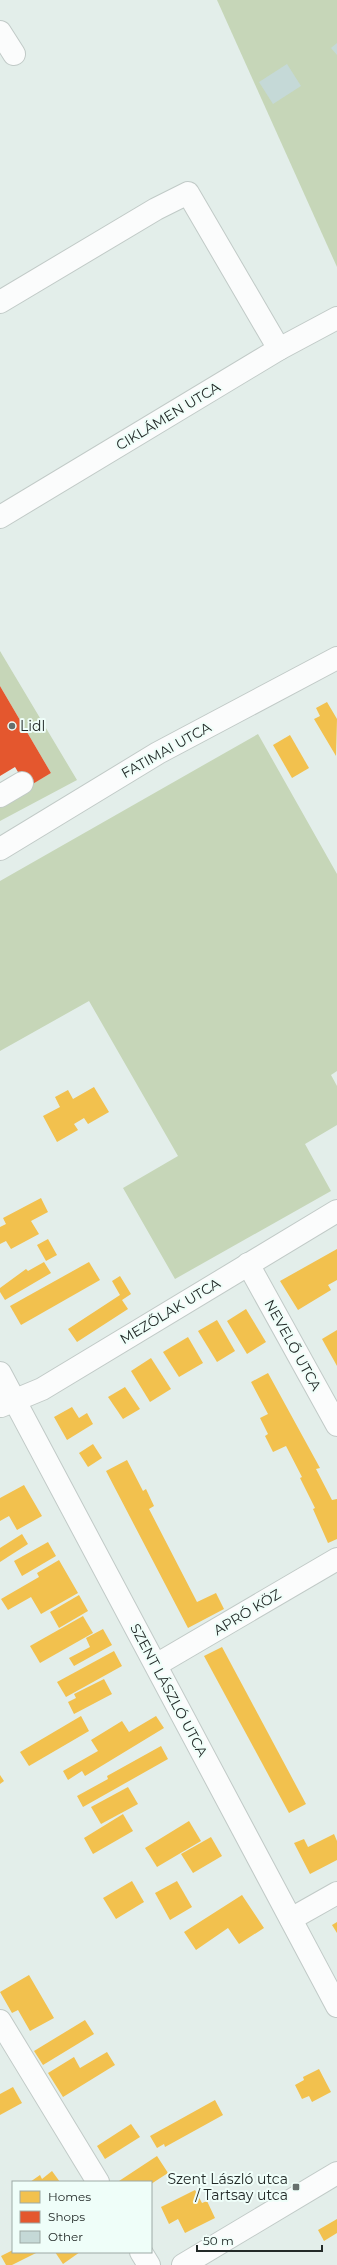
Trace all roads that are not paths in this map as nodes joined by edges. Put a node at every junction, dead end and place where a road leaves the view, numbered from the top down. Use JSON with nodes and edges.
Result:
{"nodes":[{"id":1,"x":0,"y":32,"type":"edge"},
{"id":2,"x":14,"y":54,"type":"dead end"},
{"id":3,"x":0,"y":302,"type":"edge"},
{"id":4,"x":337,"y":318,"type":"edge"},
{"id":5,"x":279,"y":349,"type":"junction"},
{"id":6,"x":0,"y":517,"type":"edge"},
{"id":7,"x":337,"y":658,"type":"edge"},
{"id":8,"x":22,"y":783,"type":"dead end"},
{"id":9,"x":0,"y":796,"type":"edge"},
{"id":10,"x":0,"y":849,"type":"edge"},
{"id":11,"x":337,"y":1211,"type":"edge"},
{"id":12,"x":248,"y":1264,"type":"junction"},
{"id":13,"x":0,"y":1373,"type":"edge"},
{"id":14,"x":7,"y":1403,"type":"edge"},
{"id":15,"x":337,"y":1425,"type":"edge"},
{"id":16,"x":337,"y":1559,"type":"edge"},
{"id":17,"x":156,"y":1665,"type":"junction"},
{"id":18,"x":337,"y":1893,"type":"edge"},
{"id":19,"x":291,"y":1919,"type":"junction"},
{"id":20,"x":337,"y":2006,"type":"edge"},
{"id":21,"x":0,"y":2021,"type":"edge"},
{"id":22,"x":337,"y":2173,"type":"edge"},
{"id":23,"x":97,"y":2181,"type":"edge"},
{"id":24,"x":142,"y":2253,"type":"edge"},
{"id":25,"x":149,"y":2265,"type":"edge"},
{"id":26,"x":183,"y":2265,"type":"edge"}],
"edges":[{"from":1,"to":2,"type":"street"},
{"from":3,"to":5,"type":"street"},
{"from":4,"to":5,"type":"street","name":"CIKLÁMEN UTCA"},
{"from":5,"to":6,"type":"street","name":"CIKLÁMEN UTCA"},
{"from":7,"to":10,"type":"street","name":"FATIMAI UTCA"},
{"from":8,"to":9,"type":"street"},
{"from":11,"to":12,"type":"street","name":"MEZŐLAK UTCA"},
{"from":12,"to":14,"type":"street","name":"MEZŐLAK UTCA"},
{"from":12,"to":15,"type":"street","name":"NEVELŐ UTCA"},
{"from":13,"to":14,"type":"street","name":"SZENT LÁSZLÓ UTCA"},
{"from":14,"to":17,"type":"street","name":"SZENT LÁSZLÓ UTCA"},
{"from":16,"to":17,"type":"street","name":"APRÓ KÖZ"},
{"from":17,"to":19,"type":"street","name":"SZENT LÁSZLÓ UTCA"},
{"from":18,"to":19,"type":"street"},
{"from":19,"to":20,"type":"street","name":"SZENT LÁSZLÓ UTCA"},
{"from":21,"to":23,"type":"street"},
{"from":22,"to":26,"type":"street"},
{"from":24,"to":25,"type":"street"}]}
